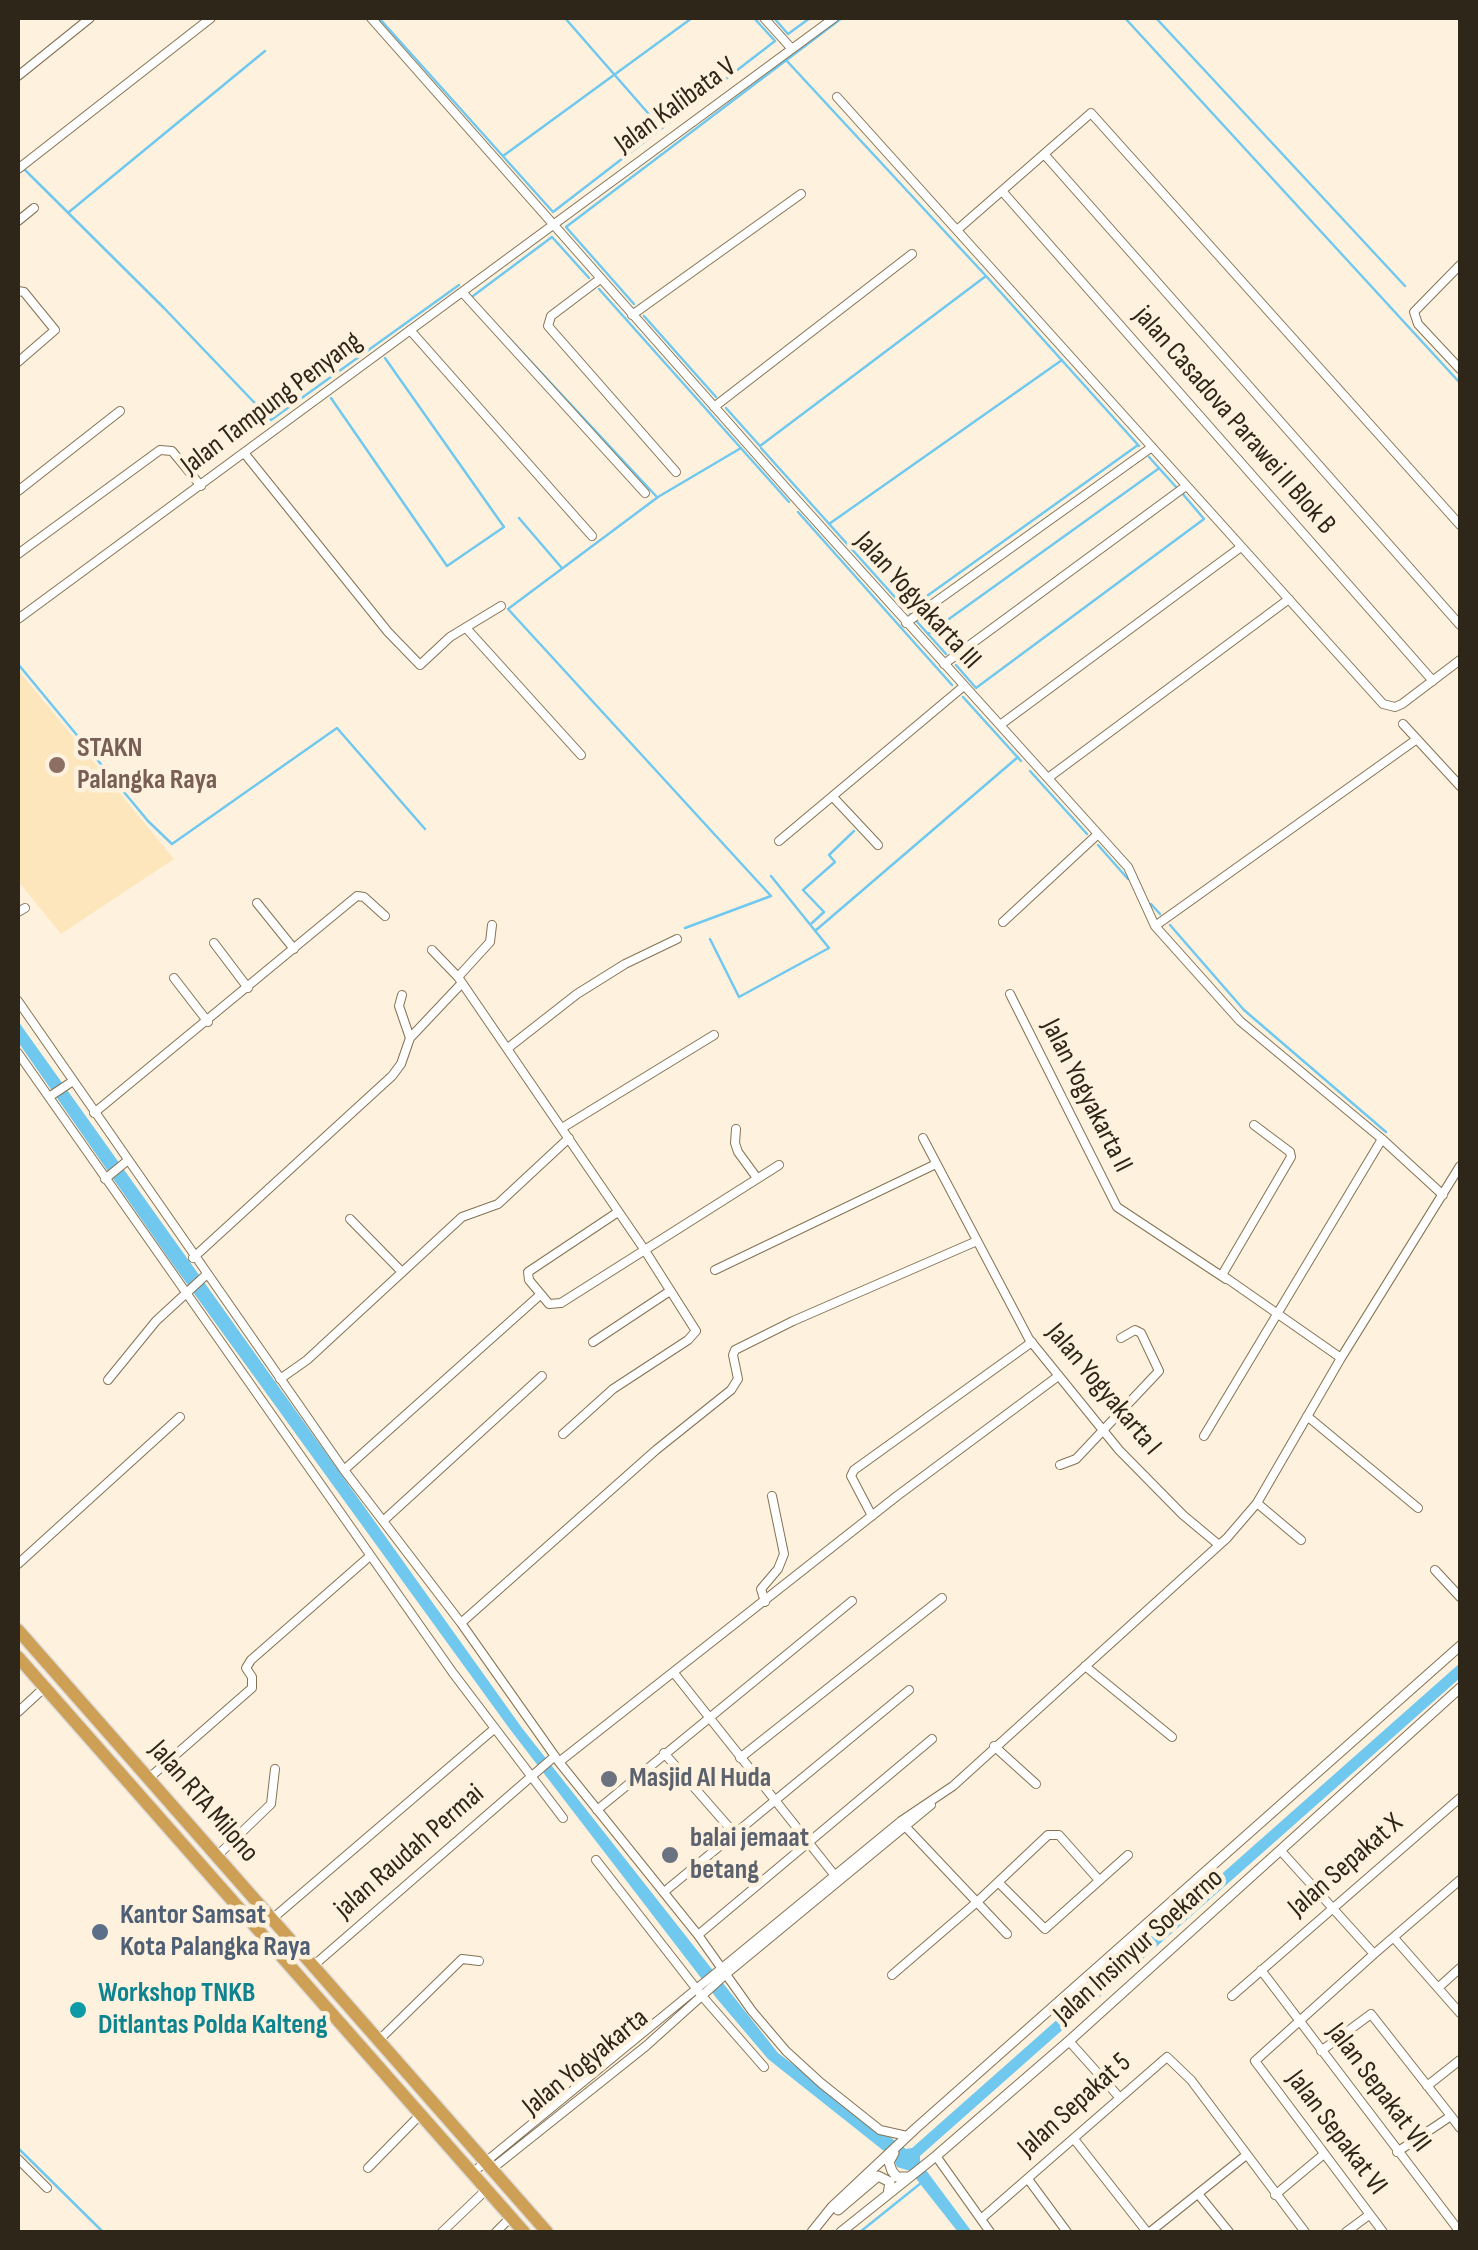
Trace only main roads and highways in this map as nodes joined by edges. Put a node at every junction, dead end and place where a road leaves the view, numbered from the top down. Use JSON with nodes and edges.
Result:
{"nodes":[{"id":1,"x":18,"y":1630,"type":"edge"},
{"id":2,"x":35,"y":1650,"type":"junction"},
{"id":3,"x":20,"y":1659,"type":"edge"},
{"id":4,"x":394,"y":2058,"type":"junction"},
{"id":5,"x":382,"y":2070,"type":"junction"},
{"id":6,"x":524,"y":2232,"type":"edge"},
{"id":7,"x":547,"y":2232,"type":"edge"}],
"edges":[{"from":1,"to":2,"type":"highway","name":"Jalan RTA Milono"},
{"from":2,"to":3,"type":"highway"},
{"from":2,"to":4,"type":"highway","name":"Jalan RTA Milono"},
{"from":3,"to":5,"type":"highway","name":"Jalan RTA Milono"},
{"from":4,"to":5,"type":"highway"},
{"from":4,"to":7,"type":"highway","name":"Jalan RTA Milono"},
{"from":5,"to":6,"type":"highway","name":"Jalan RTA Milono"}]}
